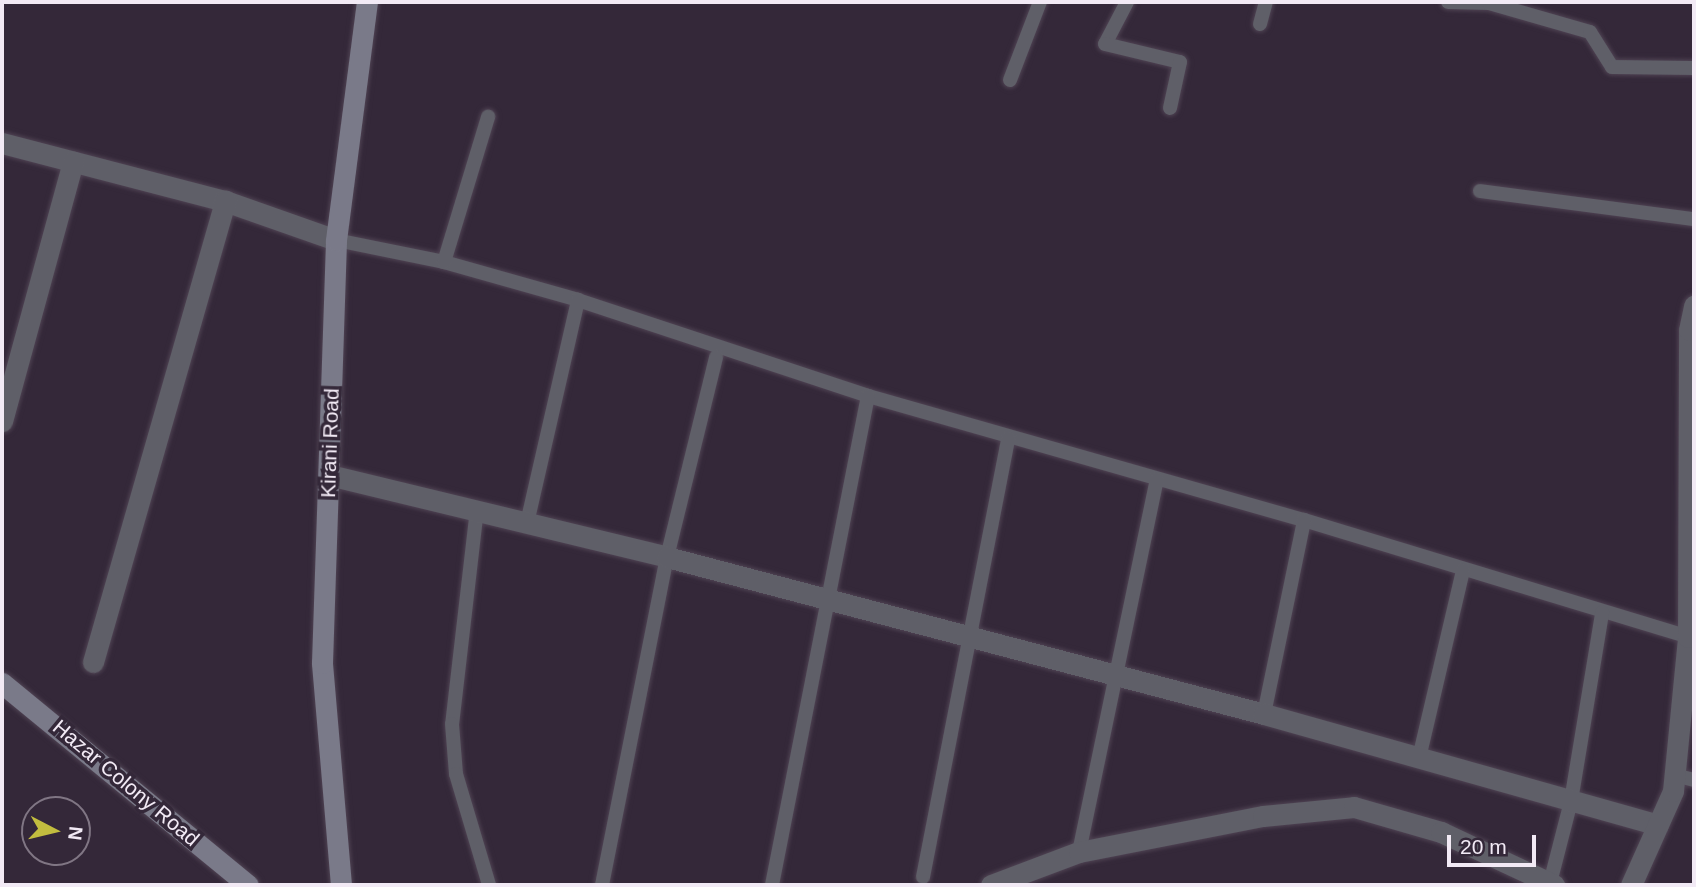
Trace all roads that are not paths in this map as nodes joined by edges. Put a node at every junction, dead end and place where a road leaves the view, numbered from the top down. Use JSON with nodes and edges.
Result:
{"nodes":[{"id":1,"x":367,"y":2,"type":"edge"},
{"id":2,"x":1040,"y":2,"type":"edge"},
{"id":3,"x":1127,"y":2,"type":"edge"},
{"id":4,"x":1266,"y":2,"type":"edge"},
{"id":5,"x":1448,"y":2,"type":"edge"},
{"id":6,"x":1260,"y":24,"type":"dead end"},
{"id":7,"x":1694,"y":68,"type":"edge"},
{"id":8,"x":1010,"y":80,"type":"dead end"},
{"id":9,"x":1170,"y":108,"type":"dead end"},
{"id":10,"x":488,"y":117,"type":"dead end"},
{"id":11,"x":2,"y":143,"type":"edge"},
{"id":12,"x":73,"y":162,"type":"junction"},
{"id":13,"x":1480,"y":191,"type":"dead end"},
{"id":14,"x":225,"y":201,"type":"junction"},
{"id":15,"x":1694,"y":219,"type":"edge"},
{"id":16,"x":337,"y":240,"type":"junction"},
{"id":17,"x":444,"y":262,"type":"junction"},
{"id":18,"x":578,"y":300,"type":"junction"},
{"id":19,"x":1694,"y":306,"type":"edge"},
{"id":20,"x":1692,"y":330,"type":"edge"},
{"id":21,"x":716,"y":357,"type":"dead end"},
{"id":22,"x":868,"y":397,"type":"junction"},
{"id":23,"x":2,"y":421,"type":"edge"},
{"id":24,"x":1008,"y":438,"type":"junction"},
{"id":25,"x":329,"y":475,"type":"junction"},
{"id":26,"x":1157,"y":479,"type":"junction"},
{"id":27,"x":477,"y":509,"type":"junction"},
{"id":28,"x":1304,"y":520,"type":"junction"},
{"id":29,"x":527,"y":523,"type":"junction"},
{"id":30,"x":667,"y":557,"type":"junction"},
{"id":31,"x":1463,"y":570,"type":"junction"},
{"id":32,"x":826,"y":599,"type":"junction"},
{"id":33,"x":1602,"y":614,"type":"junction"},
{"id":34,"x":1688,"y":637,"type":"junction"},
{"id":35,"x":969,"y":639,"type":"junction"},
{"id":36,"x":93,"y":662,"type":"dead end"},
{"id":37,"x":1114,"y":674,"type":"junction"},
{"id":38,"x":2,"y":683,"type":"edge"},
{"id":39,"x":1264,"y":714,"type":"junction"},
{"id":40,"x":1419,"y":758,"type":"junction"},
{"id":41,"x":1684,"y":777,"type":"edge"},
{"id":42,"x":1571,"y":801,"type":"junction"},
{"id":43,"x":1658,"y":825,"type":"junction"},
{"id":44,"x":1079,"y":852,"type":"junction"},
{"id":45,"x":922,"y":877,"type":"dead end"},
{"id":46,"x":343,"y":883,"type":"edge"},
{"id":47,"x":1552,"y":884,"type":"edge"},
{"id":48,"x":248,"y":885,"type":"edge"},
{"id":49,"x":489,"y":885,"type":"edge"},
{"id":50,"x":602,"y":885,"type":"edge"},
{"id":51,"x":772,"y":885,"type":"edge"},
{"id":52,"x":991,"y":885,"type":"edge"},
{"id":53,"x":1631,"y":885,"type":"edge"}],
"edges":[{"from":1,"to":16,"type":"main road","name":"Kirani Road"},
{"from":2,"to":8,"type":"lane"},
{"from":3,"to":9,"type":"lane"},
{"from":4,"to":6,"type":"lane"},
{"from":5,"to":7,"type":"lane"},
{"from":10,"to":17,"type":"lane"},
{"from":11,"to":12,"type":"street"},
{"from":12,"to":14,"type":"street"},
{"from":12,"to":23,"type":"street"},
{"from":13,"to":15,"type":"lane"},
{"from":14,"to":16,"type":"street"},
{"from":14,"to":36,"type":"street"},
{"from":16,"to":17,"type":"lane"},
{"from":16,"to":25,"type":"main road","name":"Kirani Road"},
{"from":17,"to":18,"type":"lane"},
{"from":18,"to":22,"type":"lane"},
{"from":18,"to":29,"type":"lane"},
{"from":19,"to":20,"type":"street"},
{"from":20,"to":34,"type":"street"},
{"from":21,"to":30,"type":"lane"},
{"from":22,"to":24,"type":"lane"},
{"from":22,"to":32,"type":"lane"},
{"from":24,"to":26,"type":"lane"},
{"from":24,"to":35,"type":"lane"},
{"from":25,"to":27,"type":"street"},
{"from":25,"to":46,"type":"main road","name":"Kirani Road"},
{"from":26,"to":28,"type":"lane"},
{"from":26,"to":37,"type":"lane"},
{"from":27,"to":29,"type":"street"},
{"from":27,"to":49,"type":"lane"},
{"from":28,"to":31,"type":"lane"},
{"from":28,"to":39,"type":"lane"},
{"from":29,"to":30,"type":"street"},
{"from":30,"to":32,"type":"street"},
{"from":30,"to":50,"type":"lane"},
{"from":31,"to":33,"type":"lane"},
{"from":31,"to":40,"type":"lane"},
{"from":32,"to":35,"type":"street"},
{"from":32,"to":51,"type":"lane"},
{"from":33,"to":34,"type":"lane"},
{"from":33,"to":42,"type":"lane"},
{"from":34,"to":41,"type":"street"},
{"from":35,"to":37,"type":"street"},
{"from":35,"to":45,"type":"lane"},
{"from":37,"to":39,"type":"street"},
{"from":37,"to":44,"type":"lane"},
{"from":38,"to":48,"type":"main road","name":"Hazar Colony Road"},
{"from":39,"to":40,"type":"street"},
{"from":40,"to":42,"type":"street"},
{"from":41,"to":43,"type":"street"},
{"from":42,"to":43,"type":"street"},
{"from":42,"to":47,"type":"lane"},
{"from":43,"to":53,"type":"street"},
{"from":44,"to":47,"type":"street"},
{"from":44,"to":52,"type":"street"}]}
